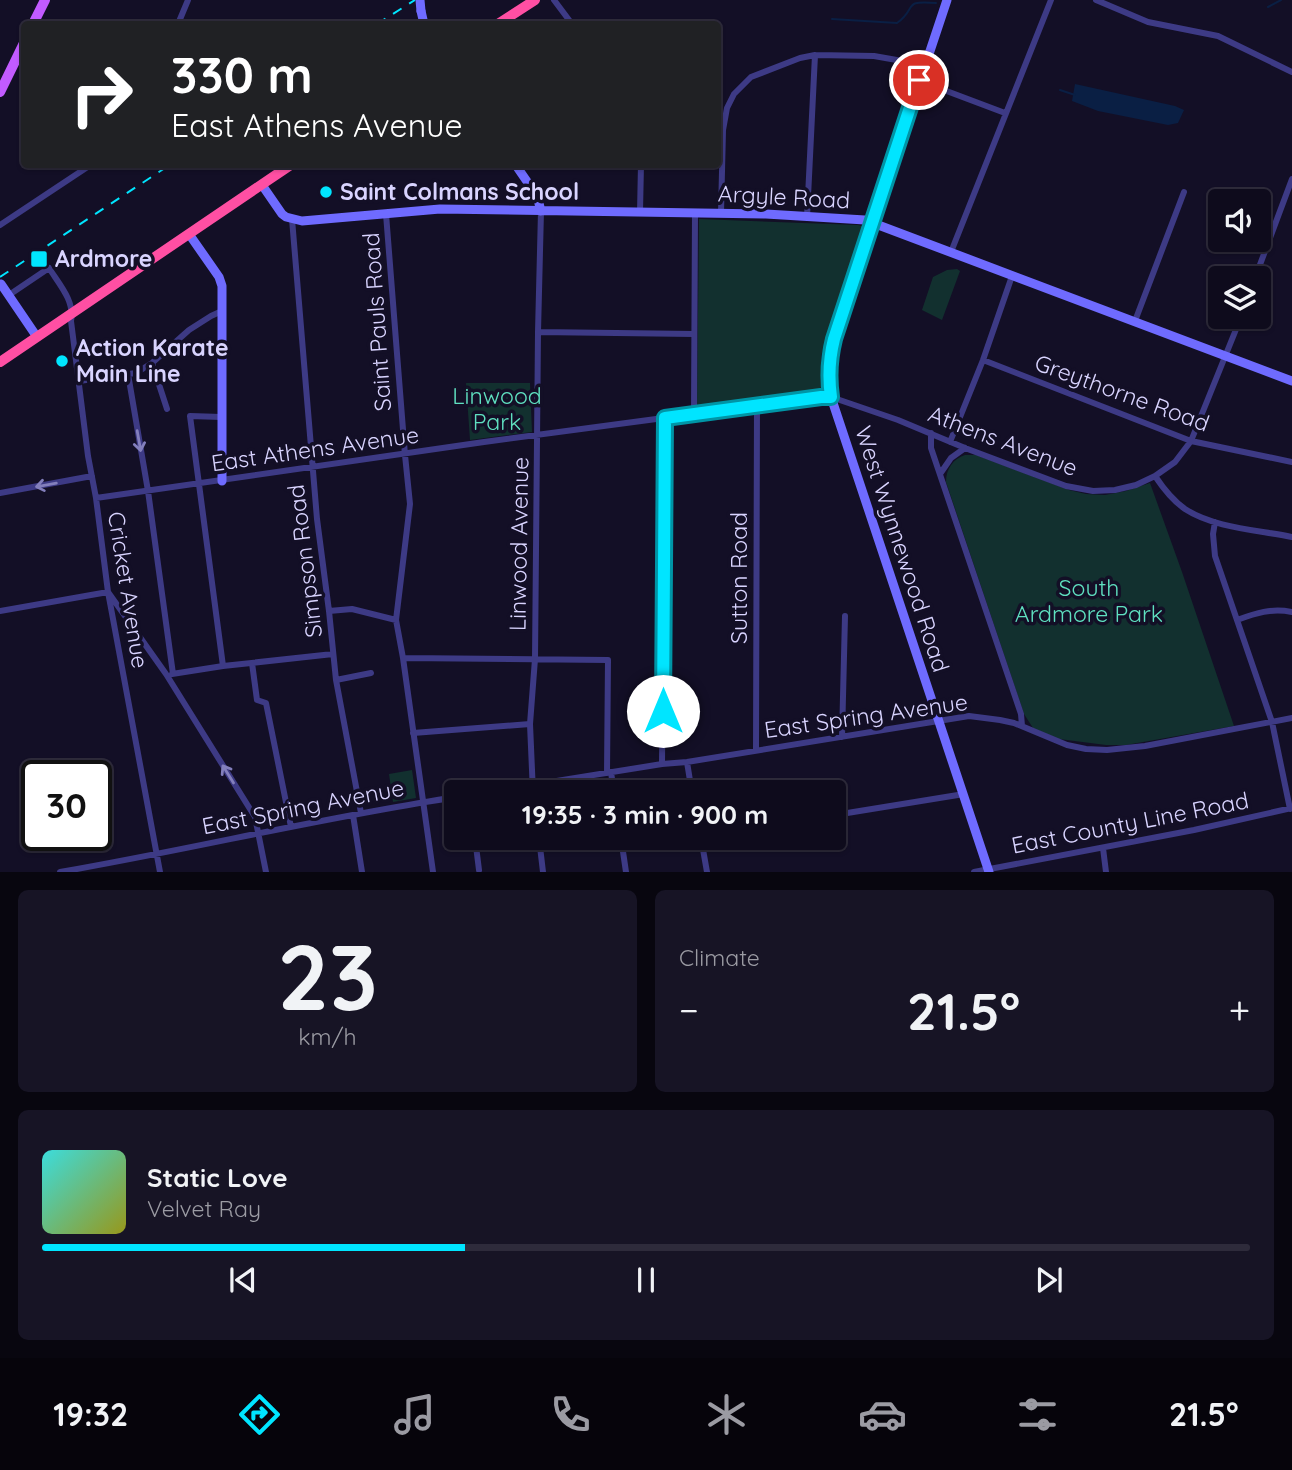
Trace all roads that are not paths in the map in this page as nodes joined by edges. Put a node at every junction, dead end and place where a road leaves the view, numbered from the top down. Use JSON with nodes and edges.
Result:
{"nodes":[{"id":1,"x":45,"y":0,"type":"edge"},
{"id":2,"x":188,"y":0,"type":"edge"},
{"id":3,"x":420,"y":0,"type":"edge"},
{"id":4,"x":535,"y":0,"type":"edge"},
{"id":5,"x":554,"y":0,"type":"edge"},
{"id":6,"x":947,"y":0,"type":"edge"},
{"id":7,"x":1051,"y":0,"type":"edge"},
{"id":8,"x":1096,"y":0,"type":"edge"},
{"id":9,"x":34,"y":21,"type":"edge"},
{"id":10,"x":179,"y":21,"type":"edge"},
{"id":11,"x":424,"y":21,"type":"edge"},
{"id":12,"x":503,"y":21,"type":"edge"},
{"id":13,"x":570,"y":21,"type":"edge"},
{"id":14,"x":21,"y":49,"type":"edge"},
{"id":15,"x":815,"y":55,"type":"junction"},
{"id":16,"x":21,"y":65,"type":"edge"},
{"id":17,"x":925,"y":65,"type":"junction"},
{"id":18,"x":12,"y":68,"type":"junction"},
{"id":19,"x":1292,"y":72,"type":"edge"},
{"id":20,"x":919,"y":80,"type":"junction"},
{"id":21,"x":0,"y":92,"type":"edge"},
{"id":22,"x":1005,"y":113,"type":"junction"},
{"id":23,"x":86,"y":168,"type":"edge"},
{"id":24,"x":286,"y":168,"type":"edge"},
{"id":25,"x":518,"y":168,"type":"edge"},
{"id":26,"x":641,"y":168,"type":"edge"},
{"id":27,"x":1292,"y":179,"type":"edge"},
{"id":28,"x":262,"y":185,"type":"junction"},
{"id":29,"x":1184,"y":192,"type":"dead end"},
{"id":30,"x":541,"y":211,"type":"junction"},
{"id":31,"x":640,"y":212,"type":"junction"},
{"id":32,"x":695,"y":212,"type":"junction"},
{"id":33,"x":721,"y":213,"type":"junction"},
{"id":34,"x":386,"y":214,"type":"junction"},
{"id":35,"x":807,"y":217,"type":"junction"},
{"id":36,"x":292,"y":219,"type":"junction"},
{"id":37,"x":873,"y":223,"type":"junction"},
{"id":38,"x":0,"y":225,"type":"edge"},
{"id":39,"x":189,"y":234,"type":"junction"},
{"id":40,"x":951,"y":252,"type":"junction"},
{"id":41,"x":1259,"y":266,"type":"edge"},
{"id":42,"x":1012,"y":276,"type":"junction"},
{"id":43,"x":1,"y":284,"type":"edge"},
{"id":44,"x":9,"y":295,"type":"junction"},
{"id":45,"x":222,"y":311,"type":"junction"},
{"id":46,"x":73,"y":312,"type":"junction"},
{"id":47,"x":1135,"y":321,"type":"junction"},
{"id":48,"x":1237,"y":329,"type":"edge"},
{"id":49,"x":538,"y":332,"type":"junction"},
{"id":50,"x":694,"y":334,"type":"junction"},
{"id":51,"x":37,"y":337,"type":"junction"},
{"id":52,"x":1227,"y":356,"type":"junction"},
{"id":53,"x":983,"y":360,"type":"junction"},
{"id":54,"x":0,"y":362,"type":"edge"},
{"id":55,"x":152,"y":363,"type":"junction"},
{"id":56,"x":128,"y":374,"type":"junction"},
{"id":57,"x":79,"y":381,"type":"junction"},
{"id":58,"x":1292,"y":381,"type":"edge"},
{"id":59,"x":831,"y":397,"type":"junction"},
{"id":60,"x":757,"y":405,"type":"junction"},
{"id":61,"x":167,"y":410,"type":"dead end"},
{"id":62,"x":694,"y":414,"type":"junction"},
{"id":63,"x":221,"y":417,"type":"junction"},
{"id":64,"x":665,"y":418,"type":"junction"},
{"id":65,"x":931,"y":433,"type":"junction"},
{"id":66,"x":538,"y":436,"type":"junction"},
{"id":67,"x":1191,"y":441,"type":"junction"},
{"id":68,"x":950,"y":442,"type":"junction"},
{"id":69,"x":965,"y":448,"type":"junction"},
{"id":70,"x":405,"y":455,"type":"junction"},
{"id":71,"x":1292,"y":462,"type":"edge"},
{"id":72,"x":312,"y":468,"type":"junction"},
{"id":73,"x":940,"y":474,"type":"junction"},
{"id":74,"x":92,"y":476,"type":"junction"},
{"id":75,"x":1155,"y":476,"type":"junction"},
{"id":76,"x":222,"y":481,"type":"junction"},
{"id":77,"x":198,"y":484,"type":"junction"},
{"id":78,"x":148,"y":491,"type":"junction"},
{"id":79,"x":0,"y":493,"type":"edge"},
{"id":80,"x":96,"y":498,"type":"junction"},
{"id":81,"x":1215,"y":522,"type":"junction"},
{"id":82,"x":1292,"y":537,"type":"edge"},
{"id":83,"x":107,"y":592,"type":"junction"},
{"id":84,"x":0,"y":611,"type":"edge"},
{"id":85,"x":329,"y":611,"type":"junction"},
{"id":86,"x":1292,"y":612,"type":"edge"},
{"id":87,"x":845,"y":617,"type":"dead end"},
{"id":88,"x":396,"y":620,"type":"junction"},
{"id":89,"x":1237,"y":620,"type":"junction"},
{"id":90,"x":333,"y":654,"type":"junction"},
{"id":91,"x":403,"y":658,"type":"junction"},
{"id":92,"x":536,"y":659,"type":"junction"},
{"id":93,"x":252,"y":663,"type":"junction"},
{"id":94,"x":223,"y":666,"type":"junction"},
{"id":95,"x":371,"y":673,"type":"dead end"},
{"id":96,"x":169,"y":674,"type":"junction"},
{"id":97,"x":336,"y":680,"type":"junction"},
{"id":98,"x":1292,"y":718,"type":"edge"},
{"id":99,"x":938,"y":720,"type":"junction"},
{"id":100,"x":1272,"y":722,"type":"junction"},
{"id":101,"x":530,"y":724,"type":"junction"},
{"id":102,"x":1022,"y":726,"type":"junction"},
{"id":103,"x":413,"y":733,"type":"junction"},
{"id":104,"x":842,"y":737,"type":"junction"},
{"id":105,"x":756,"y":750,"type":"junction"},
{"id":106,"x":687,"y":762,"type":"junction"},
{"id":107,"x":662,"y":764,"type":"junction"},
{"id":108,"x":609,"y":772,"type":"junction"},
{"id":109,"x":533,"y":780,"type":"edge"},
{"id":110,"x":573,"y":780,"type":"edge"},
{"id":111,"x":611,"y":780,"type":"edge"},
{"id":112,"x":690,"y":780,"type":"edge"},
{"id":113,"x":964,"y":794,"type":"junction"},
{"id":114,"x":444,"y":799,"type":"edge"},
{"id":115,"x":422,"y":802,"type":"junction"},
{"id":116,"x":1291,"y":808,"type":"edge"},
{"id":117,"x":846,"y":813,"type":"edge"},
{"id":118,"x":357,"y":814,"type":"junction"},
{"id":119,"x":291,"y":827,"type":"junction"},
{"id":120,"x":259,"y":834,"type":"junction"},
{"id":121,"x":1102,"y":848,"type":"junction"},
{"id":122,"x":477,"y":850,"type":"edge"},
{"id":123,"x":541,"y":850,"type":"edge"},
{"id":124,"x":623,"y":850,"type":"edge"},
{"id":125,"x":703,"y":850,"type":"edge"},
{"id":126,"x":156,"y":853,"type":"junction"},
{"id":127,"x":80,"y":870,"type":"edge"},
{"id":128,"x":480,"y":870,"type":"edge"},
{"id":129,"x":989,"y":870,"type":"edge"},
{"id":130,"x":60,"y":872,"type":"edge"},
{"id":131,"x":160,"y":872,"type":"edge"},
{"id":132,"x":266,"y":872,"type":"edge"},
{"id":133,"x":362,"y":872,"type":"edge"},
{"id":134,"x":433,"y":872,"type":"edge"},
{"id":135,"x":544,"y":872,"type":"edge"},
{"id":136,"x":626,"y":872,"type":"edge"},
{"id":137,"x":708,"y":872,"type":"edge"},
{"id":138,"x":974,"y":872,"type":"edge"},
{"id":139,"x":1106,"y":872,"type":"edge"}],
"edges":[{"from":1,"to":9,"type":"main road"},
{"from":2,"to":10,"type":"street"},
{"from":3,"to":11,"type":"street","bridge":true},
{"from":4,"to":12,"type":"highway"},
{"from":5,"to":13,"type":"street"},
{"from":6,"to":17,"type":"street","name":"West Wynnewood Road"},
{"from":7,"to":22,"type":"street"},
{"from":8,"to":19,"type":"street"},
{"from":14,"to":18,"type":"main road"},
{"from":15,"to":17,"type":"street"},
{"from":15,"to":33,"type":"street"},
{"from":15,"to":35,"type":"street"},
{"from":16,"to":18,"type":"street"},
{"from":17,"to":20,"type":"street","name":"West Wynnewood Road"},
{"from":18,"to":21,"type":"main road"},
{"from":20,"to":22,"type":"street"},
{"from":20,"to":37,"type":"street","name":"West Wynnewood Road"},
{"from":22,"to":40,"type":"street"},
{"from":23,"to":38,"type":"street"},
{"from":24,"to":28,"type":"highway"},
{"from":25,"to":30,"type":"street"},
{"from":26,"to":31,"type":"street"},
{"from":27,"to":41,"type":"street"},
{"from":28,"to":36,"type":"street"},
{"from":28,"to":39,"type":"highway"},
{"from":29,"to":47,"type":"street"},
{"from":30,"to":31,"type":"street","name":"Argyle Road"},
{"from":30,"to":34,"type":"street","name":"Argyle Road"},
{"from":30,"to":49,"type":"street","name":"Linwood Avenue"},
{"from":31,"to":32,"type":"street","name":"Argyle Road"},
{"from":32,"to":33,"type":"street","name":"Argyle Road"},
{"from":32,"to":50,"type":"street"},
{"from":33,"to":35,"type":"street","name":"Argyle Road"},
{"from":34,"to":36,"type":"street","name":"Argyle Road"},
{"from":34,"to":70,"type":"street","name":"Saint Pauls Road"},
{"from":35,"to":37,"type":"street","name":"Argyle Road"},
{"from":36,"to":72,"type":"street","name":"Simpson Road"},
{"from":37,"to":40,"type":"street","name":"Argyle Road"},
{"from":37,"to":59,"type":"street","name":"West Wynnewood Road"},
{"from":39,"to":45,"type":"street"},
{"from":39,"to":46,"type":"highway"},
{"from":40,"to":42,"type":"street","name":"Argyle Road"},
{"from":42,"to":47,"type":"street","name":"Argyle Road"},
{"from":42,"to":53,"type":"street"},
{"from":43,"to":44,"type":"street"},
{"from":44,"to":46,"type":"street"},
{"from":44,"to":51,"type":"street"},
{"from":45,"to":55,"type":"street"},
{"from":45,"to":63,"type":"street"},
{"from":46,"to":51,"type":"highway"},
{"from":46,"to":57,"type":"street","name":"Cricket Avenue"},
{"from":47,"to":52,"type":"street","name":"Argyle Road"},
{"from":48,"to":52,"type":"street","name":"Athens Avenue"},
{"from":49,"to":50,"type":"street"},
{"from":49,"to":66,"type":"street","name":"Linwood Avenue"},
{"from":50,"to":62,"type":"street"},
{"from":51,"to":54,"type":"highway"},
{"from":52,"to":58,"type":"street","name":"Argyle Road"},
{"from":52,"to":67,"type":"street","name":"Athens Avenue"},
{"from":53,"to":67,"type":"street","name":"Greythorne Road"},
{"from":53,"to":68,"type":"street"},
{"from":55,"to":56,"type":"street"},
{"from":55,"to":61,"type":"street"},
{"from":56,"to":57,"type":"street"},
{"from":56,"to":78,"type":"street","one_way":true},
{"from":57,"to":74,"type":"street","name":"Cricket Avenue"},
{"from":59,"to":60,"type":"street","name":"East Athens Avenue"},
{"from":59,"to":65,"type":"street","name":"Athens Avenue"},
{"from":59,"to":99,"type":"street","name":"West Wynnewood Road"},
{"from":60,"to":62,"type":"street","name":"East Athens Avenue"},
{"from":60,"to":105,"type":"street","name":"Sutton Road"},
{"from":62,"to":64,"type":"street","name":"East Athens Avenue"},
{"from":63,"to":76,"type":"street"},
{"from":63,"to":77,"type":"street"},
{"from":64,"to":66,"type":"street","name":"East Athens Avenue"},
{"from":64,"to":107,"type":"street"},
{"from":65,"to":68,"type":"street","name":"Athens Avenue"},
{"from":65,"to":73,"type":"street"},
{"from":66,"to":70,"type":"street","name":"East Athens Avenue"},
{"from":66,"to":92,"type":"street","name":"Linwood Avenue"},
{"from":67,"to":71,"type":"street","name":"Greythorne Road"},
{"from":67,"to":75,"type":"street","name":"Athens Avenue"},
{"from":68,"to":69,"type":"street","name":"Athens Avenue"},
{"from":69,"to":73,"type":"street"},
{"from":69,"to":75,"type":"street","name":"Athens Avenue"},
{"from":70,"to":72,"type":"street","name":"East Athens Avenue"},
{"from":70,"to":88,"type":"street","name":"Saint Pauls Road"},
{"from":72,"to":76,"type":"street","name":"East Athens Avenue"},
{"from":72,"to":85,"type":"street","name":"Simpson Road"},
{"from":73,"to":102,"type":"street"},
{"from":74,"to":79,"type":"street","one_way":true},
{"from":74,"to":80,"type":"street","name":"Cricket Avenue"},
{"from":75,"to":81,"type":"street"},
{"from":76,"to":77,"type":"street","name":"East Athens Avenue"},
{"from":77,"to":78,"type":"street","name":"East Athens Avenue"},
{"from":77,"to":94,"type":"street"},
{"from":78,"to":80,"type":"street","name":"East Athens Avenue"},
{"from":78,"to":96,"type":"street"},
{"from":80,"to":83,"type":"street","name":"Cricket Avenue"},
{"from":81,"to":82,"type":"street"},
{"from":81,"to":89,"type":"street"},
{"from":83,"to":84,"type":"street"},
{"from":83,"to":96,"type":"street"},
{"from":83,"to":126,"type":"street","name":"Cricket Avenue"},
{"from":85,"to":88,"type":"street"},
{"from":85,"to":90,"type":"street","name":"Simpson Road"},
{"from":86,"to":89,"type":"street"},
{"from":87,"to":104,"type":"street"},
{"from":88,"to":91,"type":"street","name":"Saint Pauls Road"},
{"from":89,"to":100,"type":"street"},
{"from":90,"to":93,"type":"street"},
{"from":90,"to":97,"type":"street","name":"Simpson Road"},
{"from":91,"to":92,"type":"street"},
{"from":91,"to":103,"type":"street","name":"Saint Pauls Road"},
{"from":92,"to":101,"type":"street","name":"Linwood Avenue"},
{"from":92,"to":108,"type":"street"},
{"from":93,"to":94,"type":"street"},
{"from":93,"to":119,"type":"street"},
{"from":94,"to":96,"type":"street"},
{"from":95,"to":97,"type":"street"},
{"from":120,"to":96,"type":"street","one_way":true},
{"from":97,"to":118,"type":"street","name":"Simpson Road"},
{"from":98,"to":100,"type":"street","name":"East Spring Avenue"},
{"from":99,"to":102,"type":"street","name":"East Spring Avenue"},
{"from":99,"to":104,"type":"street","name":"East Spring Avenue"},
{"from":99,"to":113,"type":"street","name":"West Wynnewood Road"},
{"from":100,"to":102,"type":"street","name":"East Spring Avenue"},
{"from":100,"to":116,"type":"street"},
{"from":101,"to":103,"type":"street"},
{"from":101,"to":109,"type":"street","name":"Linwood Avenue"},
{"from":103,"to":115,"type":"street","name":"Saint Pauls Road"},
{"from":104,"to":105,"type":"street","name":"East Spring Avenue"},
{"from":105,"to":106,"type":"street","name":"East Spring Avenue"},
{"from":106,"to":107,"type":"street","name":"East Spring Avenue"},
{"from":106,"to":112,"type":"street"},
{"from":107,"to":108,"type":"street","name":"East Spring Avenue"},
{"from":108,"to":110,"type":"street","name":"East Spring Avenue"},
{"from":108,"to":111,"type":"street"},
{"from":113,"to":117,"type":"street"},
{"from":113,"to":129,"type":"street","name":"West Wynnewood Road"},
{"from":114,"to":115,"type":"street","name":"East Spring Avenue"},
{"from":115,"to":118,"type":"street","name":"East Spring Avenue"},
{"from":115,"to":134,"type":"street","name":"Saint Pauls Road"},
{"from":116,"to":121,"type":"street","name":"East County Line Road"},
{"from":118,"to":119,"type":"street","name":"East Spring Avenue"},
{"from":118,"to":133,"type":"street","name":"Simpson Road"},
{"from":119,"to":120,"type":"street","name":"East Spring Avenue"},
{"from":120,"to":126,"type":"street","name":"East Spring Avenue"},
{"from":120,"to":132,"type":"street"},
{"from":121,"to":129,"type":"street","name":"East County Line Road"},
{"from":121,"to":139,"type":"street"},
{"from":122,"to":128,"type":"street"},
{"from":123,"to":135,"type":"street"},
{"from":124,"to":136,"type":"street"},
{"from":125,"to":137,"type":"street"},
{"from":126,"to":127,"type":"street","name":"East Spring Avenue"},
{"from":126,"to":131,"type":"street","name":"Cricket Avenue"},
{"from":127,"to":130,"type":"street","name":"East Spring Avenue"},
{"from":129,"to":138,"type":"street","name":"East County Line Road"}]}
